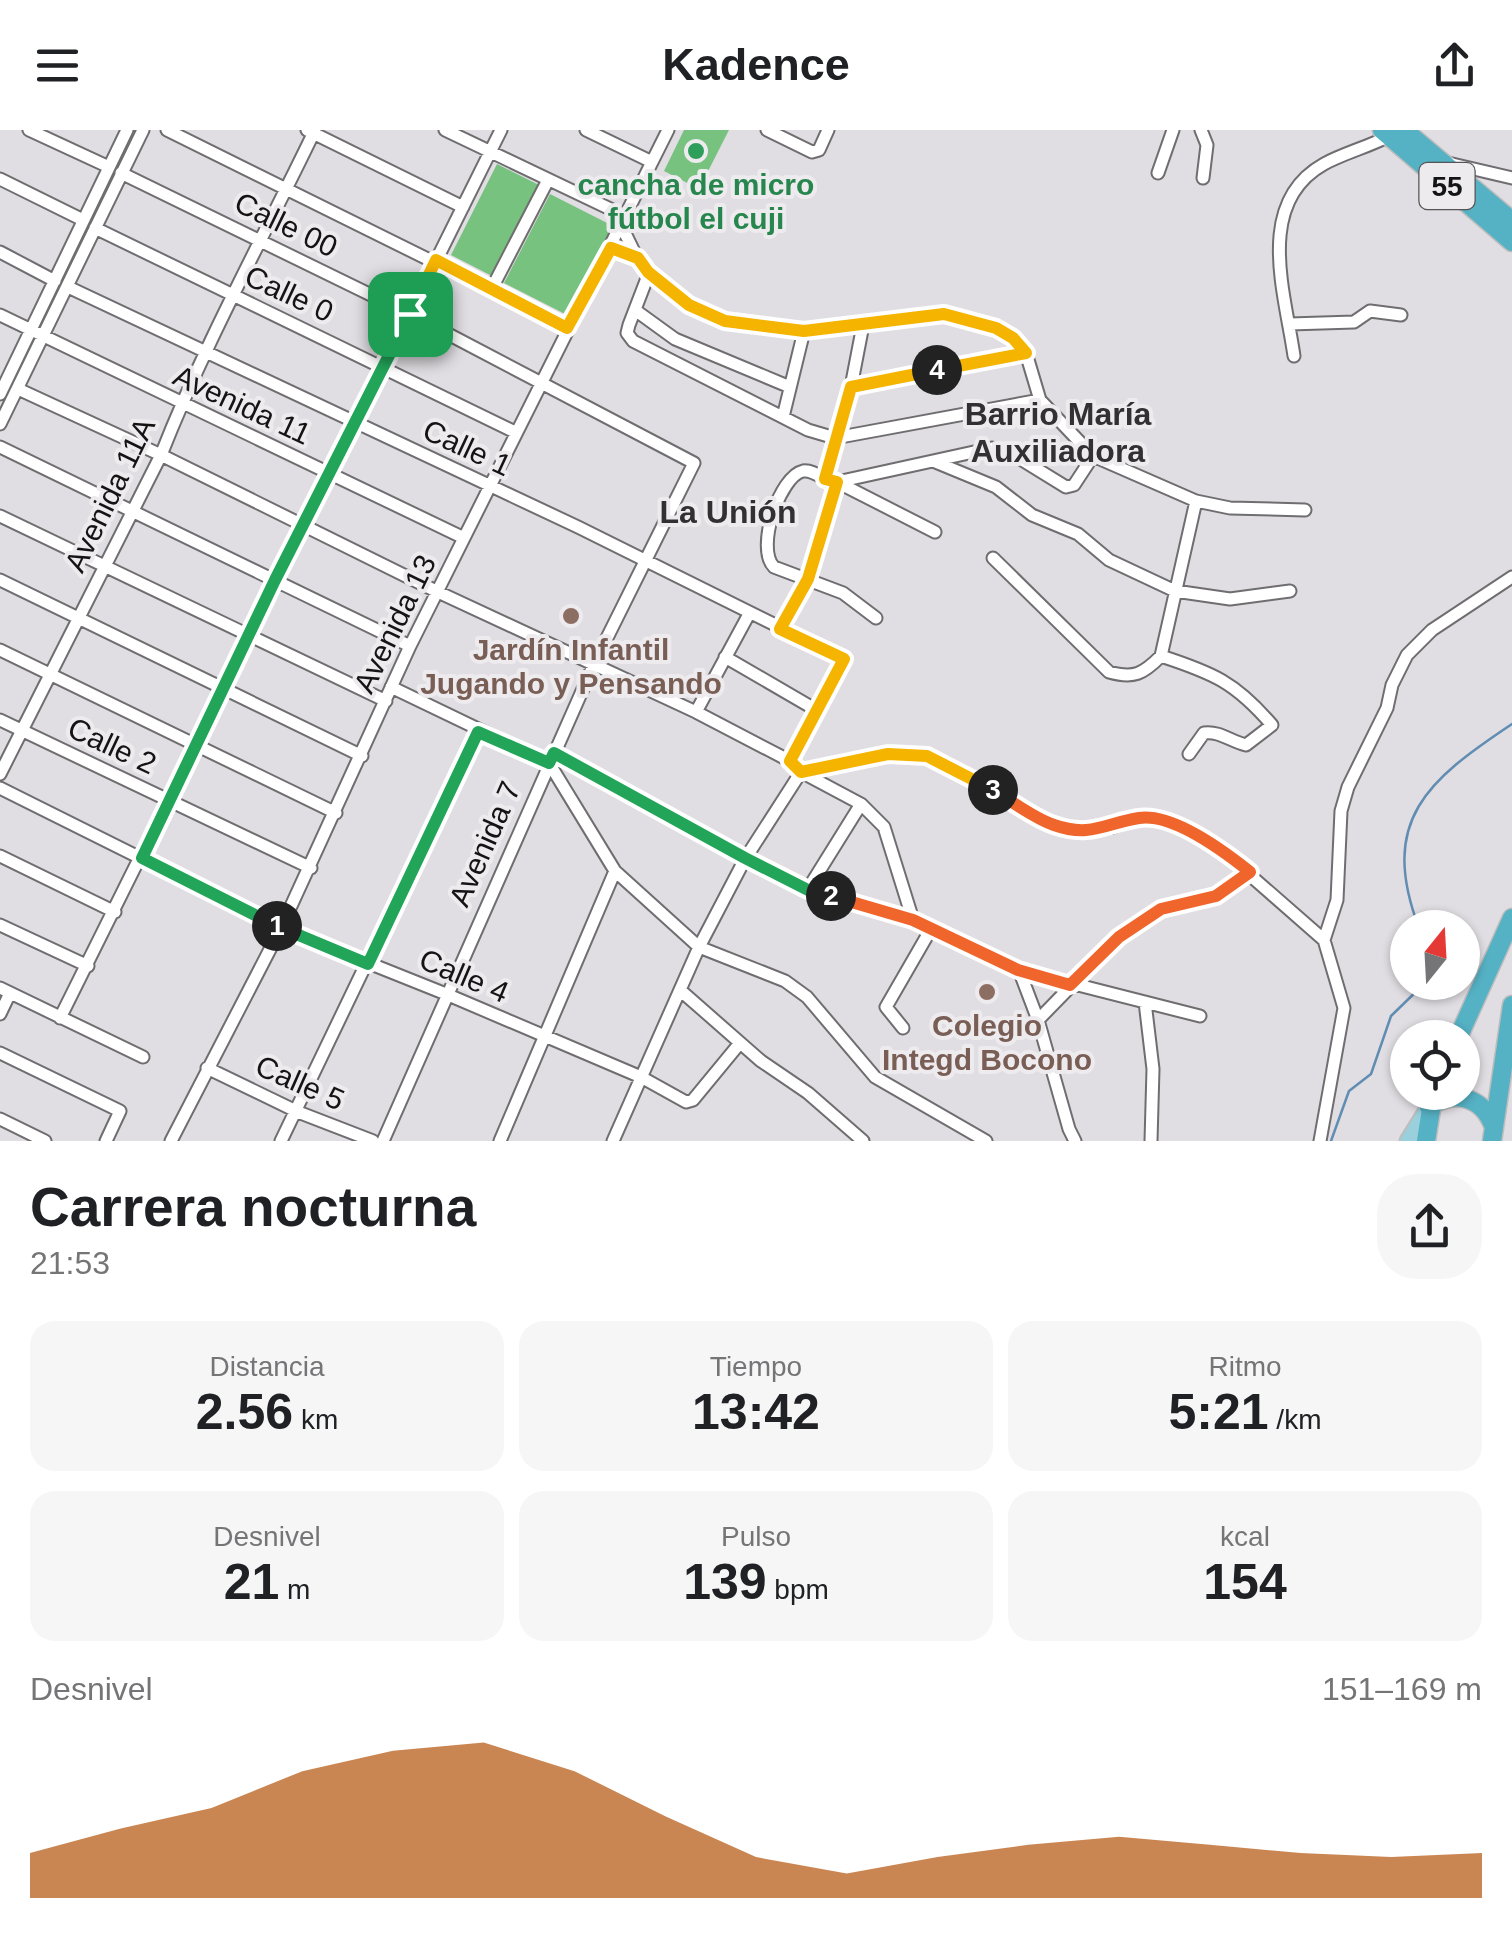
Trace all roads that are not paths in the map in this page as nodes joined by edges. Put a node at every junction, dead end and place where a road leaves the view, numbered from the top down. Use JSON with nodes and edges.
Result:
{"nodes":[{"id":1,"x":30,"y":130,"type":"edge"},
{"id":2,"x":127,"y":130,"type":"edge"},
{"id":3,"x":142,"y":130,"type":"edge"},
{"id":4,"x":168,"y":130,"type":"edge"},
{"id":5,"x":444,"y":130,"type":"edge"},
{"id":6,"x":501,"y":130,"type":"edge"},
{"id":7,"x":586,"y":130,"type":"edge"},
{"id":8,"x":668,"y":130,"type":"edge"},
{"id":9,"x":767,"y":130,"type":"edge"},
{"id":10,"x":828,"y":130,"type":"edge"},
{"id":11,"x":1173,"y":130,"type":"edge"},
{"id":12,"x":1201,"y":130,"type":"edge"},
{"id":13,"x":312,"y":131,"type":"edge"},
{"id":14,"x":1392,"y":132,"type":"edge"},
{"id":15,"x":490,"y":152,"type":"junction"},
{"id":16,"x":1442,"y":161,"type":"junction"},
{"id":17,"x":652,"y":162,"type":"junction"},
{"id":18,"x":108,"y":167,"type":"junction"},
{"id":19,"x":121,"y":173,"type":"junction"},
{"id":20,"x":1158,"y":173,"type":"dead end"},
{"id":21,"x":1498,"y":174,"type":"junction"},
{"id":22,"x":1203,"y":178,"type":"dead end"},
{"id":23,"x":1512,"y":178,"type":"edge"},
{"id":24,"x":0,"y":179,"type":"edge"},
{"id":25,"x":548,"y":180,"type":"junction"},
{"id":26,"x":287,"y":189,"type":"junction"},
{"id":27,"x":1490,"y":201,"type":"junction"},
{"id":28,"x":463,"y":206,"type":"junction"},
{"id":29,"x":82,"y":220,"type":"junction"},
{"id":30,"x":1512,"y":221,"type":"edge"},
{"id":31,"x":624,"y":222,"type":"junction"},
{"id":32,"x":95,"y":228,"type":"junction"},
{"id":33,"x":263,"y":240,"type":"junction"},
{"id":34,"x":1512,"y":242,"type":"edge"},
{"id":35,"x":611,"y":248,"type":"junction"},
{"id":36,"x":0,"y":252,"type":"edge"},
{"id":37,"x":638,"y":258,"type":"junction"},
{"id":38,"x":436,"y":260,"type":"junction"},
{"id":39,"x":648,"y":272,"type":"junction"},
{"id":40,"x":55,"y":280,"type":"junction"},
{"id":41,"x":68,"y":287,"type":"junction"},
{"id":42,"x":492,"y":288,"type":"junction"},
{"id":43,"x":233,"y":296,"type":"junction"},
{"id":44,"x":635,"y":310,"type":"junction"},
{"id":45,"x":410,"y":314,"type":"junction"},
{"id":46,"x":0,"y":315,"type":"edge"},
{"id":47,"x":1401,"y":315,"type":"dead end"},
{"id":48,"x":1290,"y":324,"type":"junction"},
{"id":49,"x":863,"y":325,"type":"junction"},
{"id":50,"x":567,"y":328,"type":"junction"},
{"id":51,"x":31,"y":330,"type":"junction"},
{"id":52,"x":804,"y":331,"type":"junction"},
{"id":53,"x":44,"y":337,"type":"junction"},
{"id":54,"x":206,"y":352,"type":"junction"},
{"id":55,"x":1026,"y":353,"type":"junction"},
{"id":56,"x":1294,"y":356,"type":"dead end"},
{"id":57,"x":383,"y":367,"type":"junction"},
{"id":58,"x":541,"y":384,"type":"junction"},
{"id":59,"x":1,"y":387,"type":"edge"},
{"id":60,"x":790,"y":387,"type":"junction"},
{"id":61,"x":851,"y":387,"type":"junction"},
{"id":62,"x":18,"y":388,"type":"junction"},
{"id":63,"x":1040,"y":400,"type":"junction"},
{"id":64,"x":181,"y":404,"type":"junction"},
{"id":65,"x":783,"y":418,"type":"junction"},
{"id":66,"x":0,"y":424,"type":"edge"},
{"id":67,"x":355,"y":424,"type":"junction"},
{"id":68,"x":516,"y":432,"type":"junction"},
{"id":69,"x":834,"y":438,"type":"junction"},
{"id":70,"x":0,"y":447,"type":"edge"},
{"id":71,"x":161,"y":455,"type":"junction"},
{"id":72,"x":1093,"y":456,"type":"junction"},
{"id":73,"x":933,"y":461,"type":"junction"},
{"id":74,"x":694,"y":464,"type":"joint"},
{"id":75,"x":330,"y":473,"type":"junction"},
{"id":76,"x":831,"y":481,"type":"junction"},
{"id":77,"x":490,"y":486,"type":"junction"},
{"id":78,"x":1196,"y":501,"type":"junction"},
{"id":79,"x":1305,"y":510,"type":"dead end"},
{"id":80,"x":132,"y":511,"type":"junction"},
{"id":81,"x":0,"y":516,"type":"edge"},
{"id":82,"x":302,"y":527,"type":"junction"},
{"id":83,"x":935,"y":532,"type":"dead end"},
{"id":84,"x":464,"y":538,"type":"junction"},
{"id":85,"x":993,"y":558,"type":"dead end"},
{"id":86,"x":645,"y":562,"type":"junction"},
{"id":87,"x":105,"y":564,"type":"junction"},
{"id":88,"x":1512,"y":577,"type":"edge"},
{"id":89,"x":808,"y":579,"type":"junction"},
{"id":90,"x":0,"y":580,"type":"edge"},
{"id":91,"x":275,"y":580,"type":"junction"},
{"id":92,"x":1175,"y":591,"type":"junction"},
{"id":93,"x":1290,"y":591,"type":"dead end"},
{"id":94,"x":438,"y":592,"type":"junction"},
{"id":95,"x":748,"y":614,"type":"junction"},
{"id":96,"x":77,"y":617,"type":"junction"},
{"id":97,"x":876,"y":618,"type":"dead end"},
{"id":98,"x":780,"y":629,"type":"junction"},
{"id":99,"x":249,"y":636,"type":"junction"},
{"id":100,"x":410,"y":646,"type":"junction"},
{"id":101,"x":0,"y":650,"type":"edge"},
{"id":102,"x":1161,"y":656,"type":"junction"},
{"id":103,"x":725,"y":657,"type":"junction"},
{"id":104,"x":594,"y":664,"type":"junction"},
{"id":105,"x":49,"y":674,"type":"junction"},
{"id":106,"x":391,"y":687,"type":"junction"},
{"id":107,"x":222,"y":690,"type":"junction"},
{"id":108,"x":386,"y":701,"type":"junction"},
{"id":109,"x":696,"y":712,"type":"junction"},
{"id":110,"x":818,"y":712,"type":"junction"},
{"id":111,"x":0,"y":720,"type":"edge"},
{"id":112,"x":21,"y":731,"type":"junction"},
{"id":113,"x":478,"y":732,"type":"junction"},
{"id":114,"x":196,"y":743,"type":"junction"},
{"id":115,"x":1189,"y":754,"type":"dead end"},
{"id":116,"x":362,"y":756,"type":"junction"},
{"id":117,"x":551,"y":758,"type":"junction"},
{"id":118,"x":790,"y":761,"type":"junction"},
{"id":119,"x":801,"y":772,"type":"junction"},
{"id":120,"x":0,"y":774,"type":"edge"},
{"id":121,"x":0,"y":788,"type":"edge"},
{"id":122,"x":170,"y":800,"type":"junction"},
{"id":123,"x":861,"y":804,"type":"junction"},
{"id":124,"x":336,"y":813,"type":"junction"},
{"id":125,"x":0,"y":856,"type":"edge"},
{"id":126,"x":142,"y":858,"type":"junction"},
{"id":127,"x":745,"y":858,"type":"junction"},
{"id":128,"x":310,"y":868,"type":"junction"},
{"id":129,"x":615,"y":871,"type":"junction"},
{"id":130,"x":1250,"y":872,"type":"junction"},
{"id":131,"x":808,"y":890,"type":"junction"},
{"id":132,"x":115,"y":912,"type":"junction"},
{"id":133,"x":1512,"y":918,"type":"edge"},
{"id":134,"x":913,"y":920,"type":"junction"},
{"id":135,"x":0,"y":925,"type":"edge"},
{"id":136,"x":281,"y":928,"type":"junction"},
{"id":137,"x":930,"y":928,"type":"junction"},
{"id":138,"x":1324,"y":940,"type":"junction"},
{"id":139,"x":698,"y":948,"type":"junction"},
{"id":140,"x":368,"y":964,"type":"junction"},
{"id":141,"x":88,"y":966,"type":"junction"},
{"id":142,"x":1018,"y":970,"type":"junction"},
{"id":143,"x":1070,"y":985,"type":"junction"},
{"id":144,"x":5,"y":990,"type":"edge"},
{"id":145,"x":680,"y":990,"type":"junction"},
{"id":146,"x":446,"y":994,"type":"junction"},
{"id":147,"x":1145,"y":1002,"type":"junction"},
{"id":148,"x":1512,"y":1006,"type":"edge"},
{"id":149,"x":0,"y":1014,"type":"edge"},
{"id":150,"x":1200,"y":1016,"type":"dead end"},
{"id":151,"x":60,"y":1018,"type":"junction"},
{"id":152,"x":1038,"y":1020,"type":"junction"},
{"id":153,"x":1466,"y":1020,"type":"edge"},
{"id":154,"x":903,"y":1028,"type":"dead end"},
{"id":155,"x":542,"y":1037,"type":"junction"},
{"id":156,"x":740,"y":1043,"type":"junction"},
{"id":157,"x":0,"y":1053,"type":"edge"},
{"id":158,"x":143,"y":1057,"type":"dead end"},
{"id":159,"x":207,"y":1068,"type":"junction"},
{"id":160,"x":642,"y":1078,"type":"junction"},
{"id":161,"x":1480,"y":1106,"type":"edge"},
{"id":162,"x":1426,"y":1110,"type":"edge"},
{"id":163,"x":1431,"y":1110,"type":"edge"},
{"id":164,"x":298,"y":1112,"type":"junction"},
{"id":165,"x":0,"y":1119,"type":"edge"},
{"id":166,"x":1493,"y":1133,"type":"edge"},
{"id":167,"x":617,"y":1140,"type":"edge"},
{"id":168,"x":44,"y":1141,"type":"edge"},
{"id":169,"x":106,"y":1141,"type":"edge"},
{"id":170,"x":171,"y":1141,"type":"edge"},
{"id":171,"x":281,"y":1141,"type":"edge"},
{"id":172,"x":373,"y":1141,"type":"edge"},
{"id":173,"x":383,"y":1141,"type":"edge"},
{"id":174,"x":500,"y":1141,"type":"edge"},
{"id":175,"x":864,"y":1141,"type":"edge"},
{"id":176,"x":986,"y":1141,"type":"edge"},
{"id":177,"x":1076,"y":1141,"type":"edge"},
{"id":178,"x":1151,"y":1141,"type":"edge"},
{"id":179,"x":1320,"y":1141,"type":"edge"},
{"id":180,"x":1408,"y":1141,"type":"edge"},
{"id":181,"x":1426,"y":1141,"type":"edge"}],
"edges":[{"from":1,"to":18,"type":"street"},
{"from":2,"to":18,"type":"street"},
{"from":3,"to":19,"type":"street"},
{"from":4,"to":26,"type":"street"},
{"from":5,"to":15,"type":"street"},
{"from":6,"to":15,"type":"street"},
{"from":7,"to":17,"type":"street"},
{"from":8,"to":17,"type":"street","name":"Avenida 13"},
{"from":9,"to":10,"type":"street"},
{"from":11,"to":20,"type":"street"},
{"from":12,"to":22,"type":"street"},
{"from":13,"to":26,"type":"street","name":"Avenida 11A"},
{"from":13,"to":28,"type":"street"},
{"from":14,"to":16,"type":"highway","number":"55"},
{"from":14,"to":34,"type":"highway","number":"55"},
{"from":14,"to":48,"type":"street"},
{"from":15,"to":25,"type":"street"},
{"from":15,"to":28,"type":"street"},
{"from":16,"to":21,"type":"street"},
{"from":16,"to":27,"type":"highway","number":"55"},
{"from":17,"to":31,"type":"street","name":"Avenida 13"},
{"from":18,"to":29,"type":"street"},
{"from":19,"to":32,"type":"street"},
{"from":19,"to":33,"type":"street","name":"Calle 00"},
{"from":21,"to":23,"type":"street"},
{"from":21,"to":27,"type":"street"},
{"from":24,"to":29,"type":"street"},
{"from":25,"to":31,"type":"street"},
{"from":25,"to":42,"type":"street"},
{"from":26,"to":33,"type":"street","name":"Avenida 11A"},
{"from":26,"to":38,"type":"street"},
{"from":27,"to":30,"type":"highway","number":"55"},
{"from":28,"to":38,"type":"street"},
{"from":29,"to":40,"type":"street"},
{"from":31,"to":35,"type":"street","name":"Avenida 13"},
{"from":31,"to":37,"type":"street"},
{"from":32,"to":41,"type":"street"},
{"from":32,"to":43,"type":"street","name":"Calle 0"},
{"from":33,"to":43,"type":"street","name":"Avenida 11A"},
{"from":33,"to":45,"type":"street","name":"Calle 00"},
{"from":35,"to":37,"type":"street"},
{"from":35,"to":50,"type":"street","name":"Avenida 13"},
{"from":36,"to":40,"type":"street"},
{"from":37,"to":39,"type":"street"},
{"from":38,"to":42,"type":"street"},
{"from":38,"to":45,"type":"street"},
{"from":39,"to":44,"type":"street"},
{"from":39,"to":52,"type":"street"},
{"from":40,"to":51,"type":"street"},
{"from":41,"to":53,"type":"street"},
{"from":41,"to":54,"type":"street","name":"Calle 1"},
{"from":42,"to":50,"type":"street"},
{"from":43,"to":54,"type":"street","name":"Avenida 11A"},
{"from":43,"to":57,"type":"street","name":"Calle 0"},
{"from":44,"to":60,"type":"street"},
{"from":44,"to":65,"type":"street"},
{"from":45,"to":57,"type":"street"},
{"from":45,"to":58,"type":"street","name":"Calle 00"},
{"from":46,"to":51,"type":"street","name":"Avenida 11"},
{"from":47,"to":48,"type":"street"},
{"from":48,"to":56,"type":"street"},
{"from":49,"to":52,"type":"street"},
{"from":49,"to":55,"type":"street"},
{"from":49,"to":61,"type":"street"},
{"from":50,"to":58,"type":"street","name":"Avenida 13"},
{"from":51,"to":53,"type":"street","name":"Avenida 11"},
{"from":51,"to":59,"type":"street"},
{"from":52,"to":60,"type":"street"},
{"from":53,"to":62,"type":"street"},
{"from":53,"to":64,"type":"street","name":"Avenida 11"},
{"from":54,"to":64,"type":"street","name":"Avenida 11A"},
{"from":54,"to":67,"type":"street","name":"Calle 1"},
{"from":55,"to":61,"type":"street"},
{"from":55,"to":63,"type":"street"},
{"from":57,"to":67,"type":"street"},
{"from":57,"to":68,"type":"street","name":"Calle 0"},
{"from":58,"to":68,"type":"street","name":"Avenida 13"},
{"from":58,"to":74,"type":"street","name":"Calle 00"},
{"from":60,"to":65,"type":"street"},
{"from":61,"to":69,"type":"street"},
{"from":62,"to":66,"type":"street"},
{"from":62,"to":71,"type":"street"},
{"from":63,"to":69,"type":"street"},
{"from":63,"to":72,"type":"street"},
{"from":64,"to":71,"type":"street","name":"Avenida 11A"},
{"from":64,"to":75,"type":"street","name":"Avenida 11"},
{"from":65,"to":69,"type":"street"},
{"from":67,"to":75,"type":"street"},
{"from":67,"to":77,"type":"street","name":"Calle 1"},
{"from":68,"to":77,"type":"street","name":"Avenida 13"},
{"from":69,"to":76,"type":"street"},
{"from":70,"to":80,"type":"street"},
{"from":71,"to":80,"type":"street","name":"Avenida 11A"},
{"from":71,"to":82,"type":"street"},
{"from":72,"to":73,"type":"street"},
{"from":72,"to":78,"type":"street"},
{"from":73,"to":76,"type":"street"},
{"from":73,"to":92,"type":"street"},
{"from":74,"to":86,"type":"street","name":"Avenida 7"},
{"from":75,"to":82,"type":"street"},
{"from":75,"to":84,"type":"street","name":"Avenida 11"},
{"from":76,"to":83,"type":"street"},
{"from":76,"to":89,"type":"street"},
{"from":76,"to":89,"type":"street"},
{"from":77,"to":84,"type":"street","name":"Avenida 13"},
{"from":77,"to":86,"type":"street","name":"Calle 1"},
{"from":78,"to":79,"type":"street"},
{"from":78,"to":92,"type":"street"},
{"from":80,"to":87,"type":"street","name":"Avenida 11A"},
{"from":80,"to":91,"type":"street"},
{"from":81,"to":87,"type":"street"},
{"from":82,"to":91,"type":"street"},
{"from":82,"to":94,"type":"street"},
{"from":84,"to":94,"type":"street","name":"Avenida 13"},
{"from":85,"to":102,"type":"street"},
{"from":86,"to":95,"type":"street","name":"Calle 1"},
{"from":86,"to":104,"type":"street","name":"Avenida 7"},
{"from":87,"to":96,"type":"street","name":"Avenida 11A"},
{"from":87,"to":99,"type":"street"},
{"from":88,"to":138,"type":"street"},
{"from":89,"to":97,"type":"street"},
{"from":89,"to":98,"type":"street"},
{"from":90,"to":96,"type":"street"},
{"from":91,"to":99,"type":"street"},
{"from":91,"to":100,"type":"street"},
{"from":92,"to":93,"type":"street"},
{"from":92,"to":102,"type":"street"},
{"from":94,"to":100,"type":"street","name":"Avenida 13"},
{"from":94,"to":104,"type":"street"},
{"from":95,"to":98,"type":"street","name":"Calle 1"},
{"from":95,"to":103,"type":"street"},
{"from":96,"to":105,"type":"street","name":"Avenida 11A"},
{"from":96,"to":107,"type":"street"},
{"from":98,"to":110,"type":"street","name":"Calle 1"},
{"from":99,"to":107,"type":"street"},
{"from":99,"to":108,"type":"street"},
{"from":100,"to":106,"type":"street","name":"Avenida 13"},
{"from":101,"to":105,"type":"street"},
{"from":102,"to":115,"type":"street"},
{"from":103,"to":109,"type":"street"},
{"from":103,"to":110,"type":"street"},
{"from":104,"to":109,"type":"street"},
{"from":104,"to":117,"type":"street","name":"Avenida 7"},
{"from":105,"to":112,"type":"street","name":"Avenida 11A"},
{"from":105,"to":114,"type":"street"},
{"from":106,"to":108,"type":"street","name":"Avenida 13"},
{"from":106,"to":113,"type":"street"},
{"from":107,"to":114,"type":"street"},
{"from":107,"to":116,"type":"street"},
{"from":108,"to":116,"type":"street","name":"Avenida 13"},
{"from":109,"to":118,"type":"street"},
{"from":110,"to":118,"type":"street"},
{"from":111,"to":112,"type":"street","name":"Calle 2"},
{"from":112,"to":120,"type":"street","name":"Avenida 11A"},
{"from":112,"to":122,"type":"street","name":"Calle 2"},
{"from":113,"to":117,"type":"street"},
{"from":113,"to":140,"type":"street"},
{"from":114,"to":122,"type":"street"},
{"from":114,"to":124,"type":"street"},
{"from":116,"to":124,"type":"street","name":"Avenida 13"},
{"from":117,"to":127,"type":"street"},
{"from":117,"to":129,"type":"street"},
{"from":117,"to":146,"type":"street","name":"Avenida 7"},
{"from":118,"to":119,"type":"street"},
{"from":119,"to":123,"type":"street"},
{"from":119,"to":127,"type":"street"},
{"from":119,"to":130,"type":"street"},
{"from":121,"to":126,"type":"street","name":"Calle 4"},
{"from":122,"to":126,"type":"street"},
{"from":122,"to":128,"type":"street","name":"Calle 2"},
{"from":123,"to":131,"type":"street"},
{"from":123,"to":134,"type":"street"},
{"from":124,"to":128,"type":"street","name":"Avenida 13"},
{"from":125,"to":132,"type":"street"},
{"from":126,"to":132,"type":"street"},
{"from":126,"to":136,"type":"street","name":"Calle 4"},
{"from":127,"to":131,"type":"street"},
{"from":127,"to":139,"type":"street"},
{"from":128,"to":136,"type":"street","name":"Avenida 13"},
{"from":129,"to":139,"type":"street"},
{"from":129,"to":155,"type":"street"},
{"from":130,"to":138,"type":"street"},
{"from":130,"to":143,"type":"street"},
{"from":131,"to":134,"type":"street"},
{"from":132,"to":141,"type":"street"},
{"from":133,"to":153,"type":"highway"},
{"from":134,"to":137,"type":"street"},
{"from":135,"to":141,"type":"street"},
{"from":136,"to":140,"type":"street","name":"Calle 4"},
{"from":136,"to":159,"type":"street","name":"Avenida 13"},
{"from":137,"to":142,"type":"street"},
{"from":137,"to":154,"type":"street"},
{"from":138,"to":179,"type":"street"},
{"from":139,"to":145,"type":"street"},
{"from":139,"to":176,"type":"street"},
{"from":140,"to":146,"type":"street","name":"Calle 4"},
{"from":140,"to":164,"type":"street"},
{"from":141,"to":151,"type":"street"},
{"from":142,"to":143,"type":"street"},
{"from":142,"to":152,"type":"street"},
{"from":143,"to":147,"type":"street"},
{"from":143,"to":152,"type":"street"},
{"from":144,"to":149,"type":"street"},
{"from":144,"to":151,"type":"street"},
{"from":145,"to":156,"type":"street"},
{"from":145,"to":160,"type":"street"},
{"from":146,"to":155,"type":"street","name":"Calle 4"},
{"from":146,"to":173,"type":"street","name":"Avenida 7"},
{"from":147,"to":150,"type":"street"},
{"from":147,"to":178,"type":"street"},
{"from":148,"to":166,"type":"highway"},
{"from":151,"to":158,"type":"street"},
{"from":152,"to":177,"type":"street"},
{"from":155,"to":160,"type":"street","name":"Calle 4"},
{"from":155,"to":174,"type":"street"},
{"from":156,"to":160,"type":"street","name":"Calle 4"},
{"from":156,"to":175,"type":"street"},
{"from":157,"to":169,"type":"street"},
{"from":159,"to":164,"type":"street","name":"Calle 5"},
{"from":159,"to":170,"type":"street","name":"Avenida 13"},
{"from":160,"to":167,"type":"street"},
{"from":161,"to":166,"type":"highway"},
{"from":162,"to":180,"type":"main road"},
{"from":163,"to":181,"type":"highway"},
{"from":164,"to":171,"type":"street"},
{"from":164,"to":172,"type":"street","name":"Calle 5"},
{"from":165,"to":168,"type":"street"}]}
